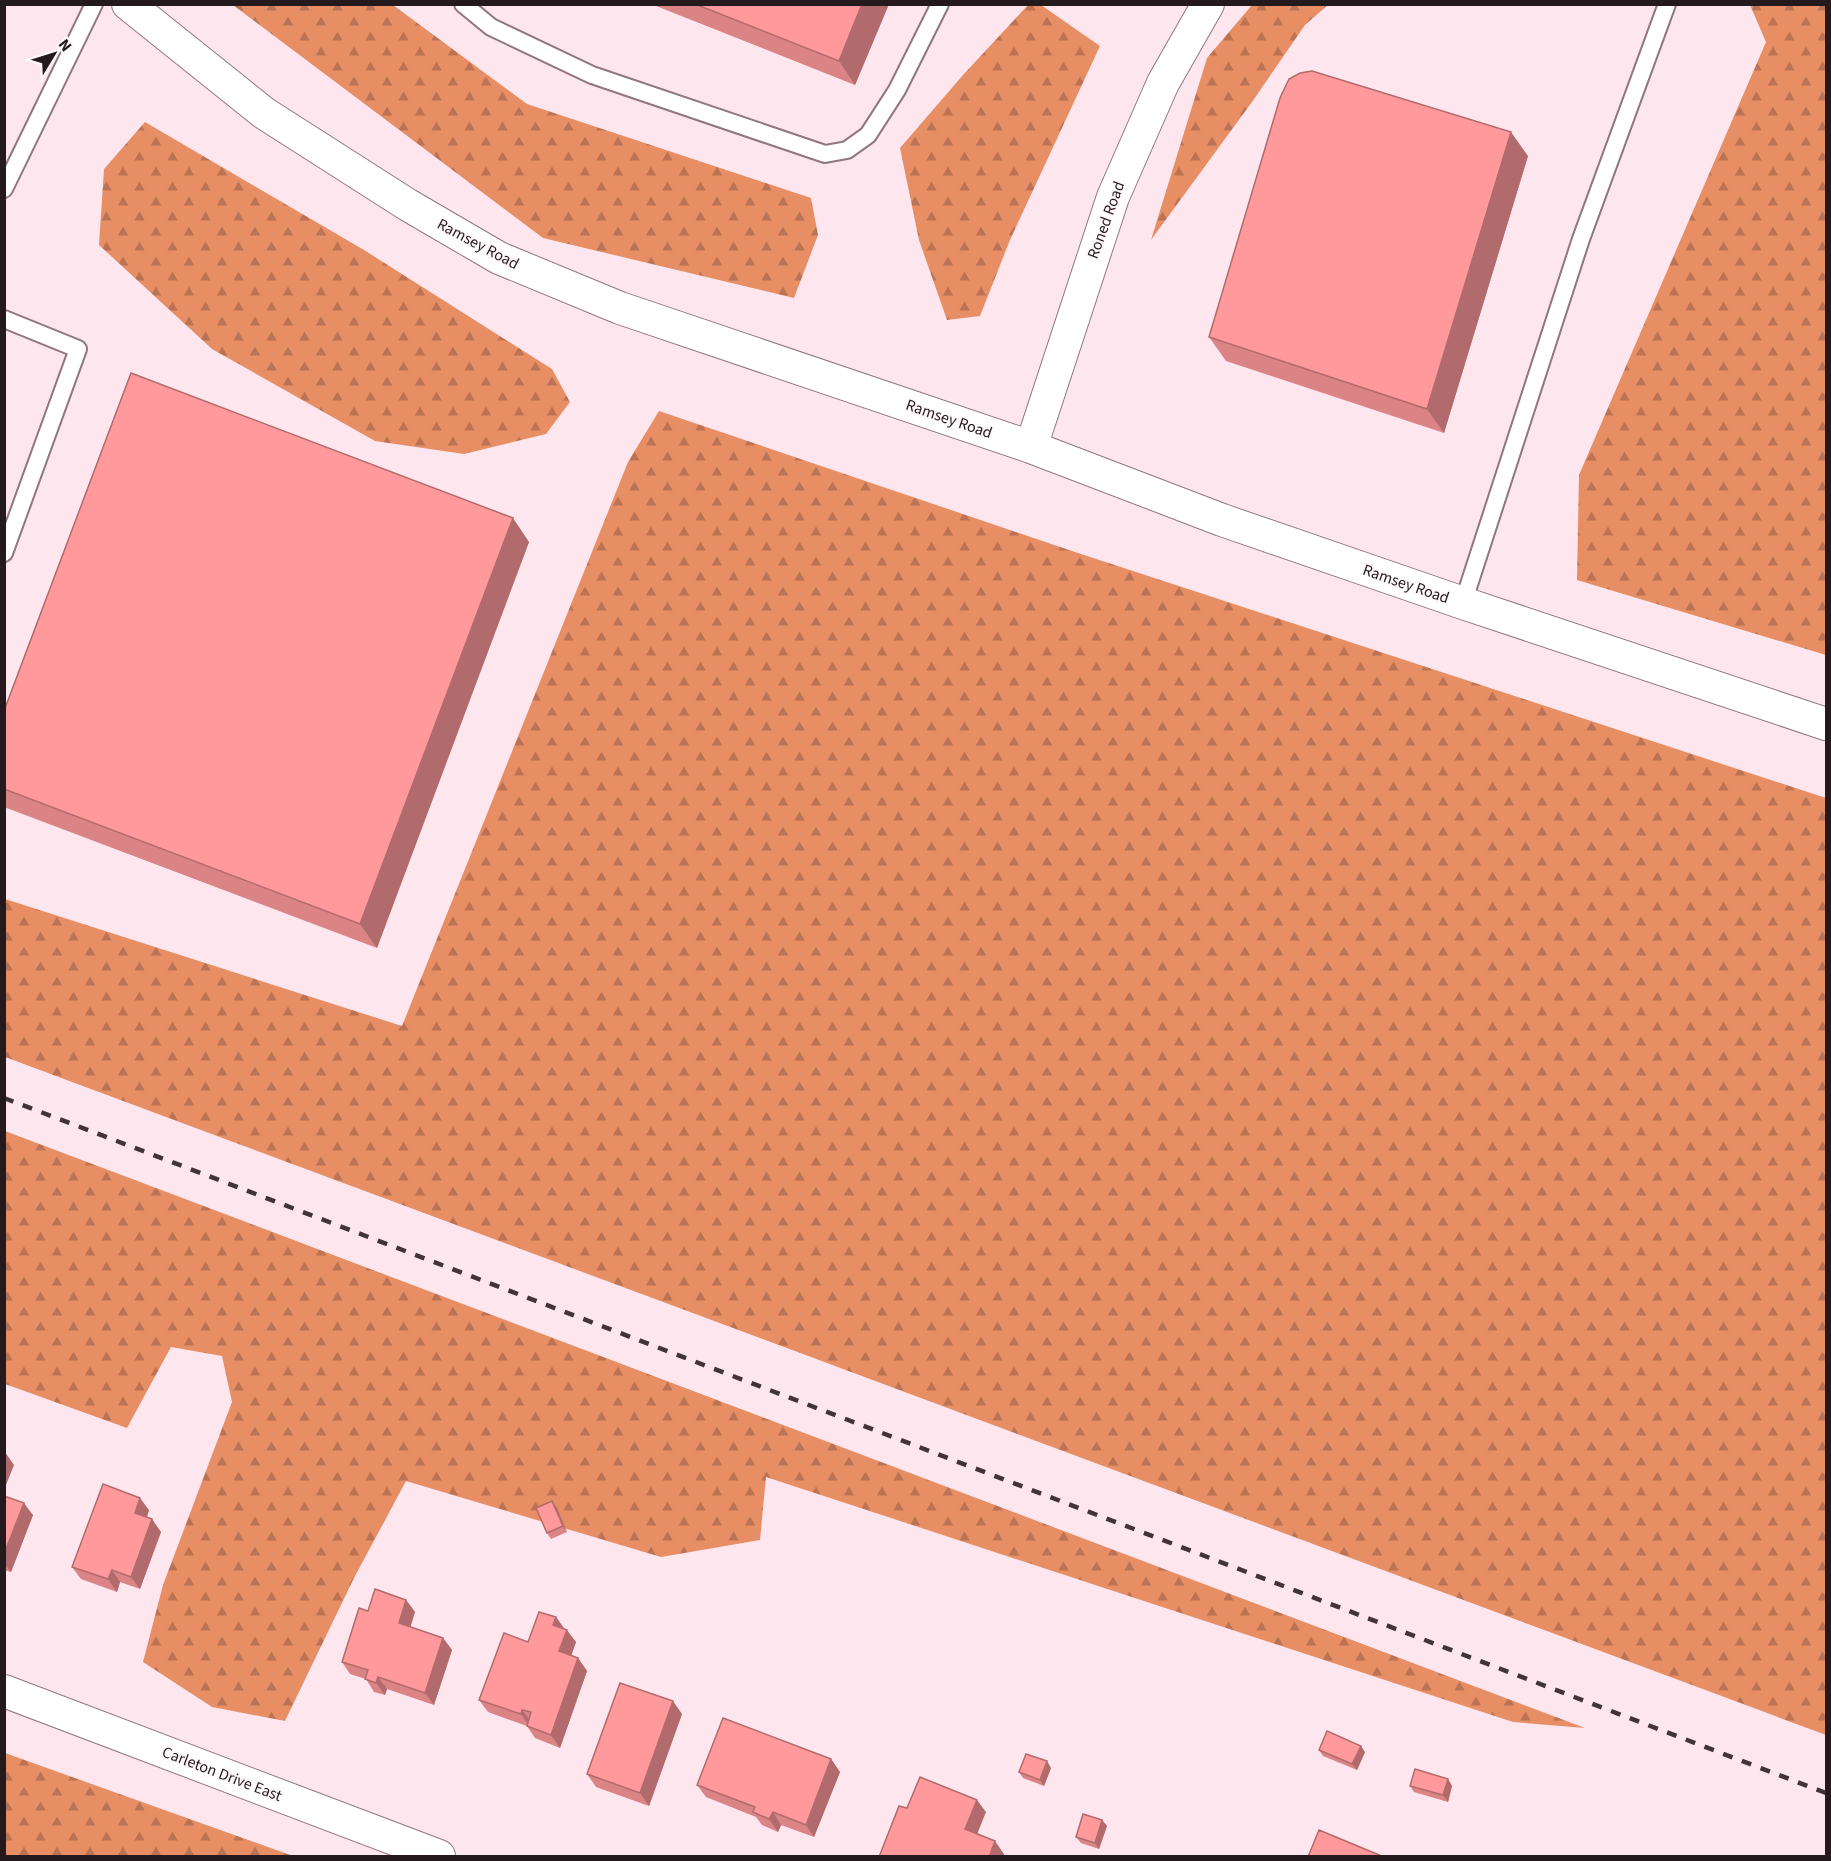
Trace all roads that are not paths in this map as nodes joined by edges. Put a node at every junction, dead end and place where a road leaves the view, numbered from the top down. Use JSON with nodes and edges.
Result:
{"nodes":[{"id":1,"x":94,"y":4,"type":"edge"},
{"id":2,"x":128,"y":4,"type":"edge"},
{"id":3,"x":463,"y":4,"type":"edge"},
{"id":4,"x":940,"y":4,"type":"edge"},
{"id":5,"x":1208,"y":4,"type":"edge"},
{"id":6,"x":1668,"y":4,"type":"edge"},
{"id":7,"x":4,"y":189,"type":"edge"},
{"id":8,"x":4,"y":318,"type":"edge"},
{"id":9,"x":1031,"y":447,"type":"junction"},
{"id":10,"x":4,"y":553,"type":"edge"},
{"id":11,"x":1463,"y":603,"type":"junction"},
{"id":12,"x":1827,"y":724,"type":"edge"},
{"id":13,"x":4,"y":1691,"type":"edge"},
{"id":14,"x":439,"y":1857,"type":"edge"}],
"edges":[{"from":1,"to":7,"type":"lane"},
{"from":2,"to":9,"type":"street","name":"Ramsey Road"},
{"from":3,"to":4,"type":"lane"},
{"from":5,"to":9,"type":"street","name":"Roned Road"},
{"from":6,"to":11,"type":"lane"},
{"from":8,"to":10,"type":"lane"},
{"from":9,"to":11,"type":"street","name":"Ramsey Road"},
{"from":11,"to":12,"type":"street","name":"Ramsey Road"},
{"from":13,"to":14,"type":"street","name":"Carleton Drive East"}]}
